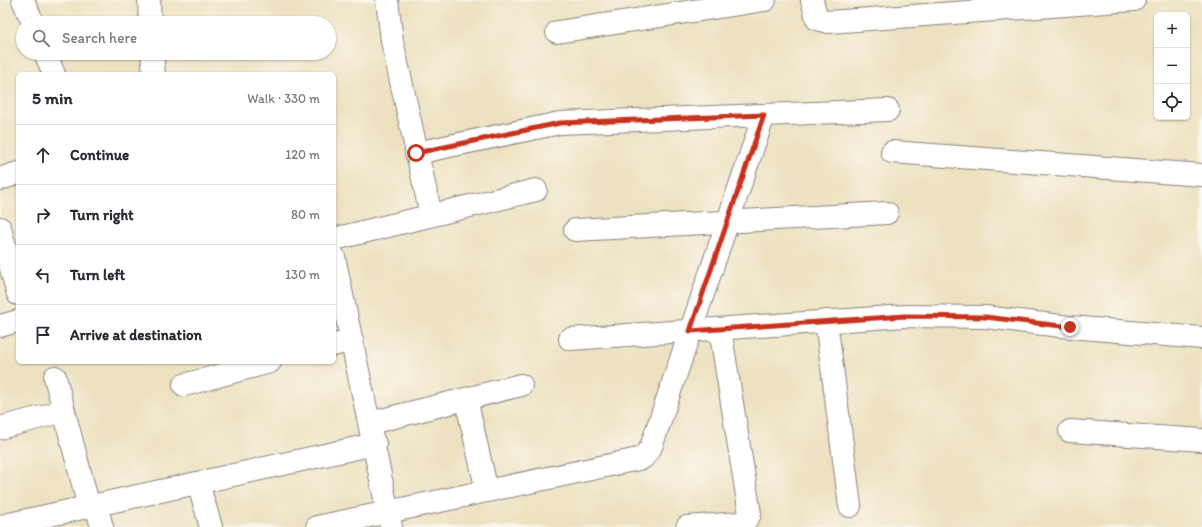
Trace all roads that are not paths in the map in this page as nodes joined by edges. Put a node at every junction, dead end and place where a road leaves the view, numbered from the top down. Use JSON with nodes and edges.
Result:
{"nodes":[{"id":1,"x":23,"y":0,"type":"edge"},
{"id":2,"x":149,"y":0,"type":"edge"},
{"id":3,"x":386,"y":0,"type":"edge"},
{"id":4,"x":765,"y":0,"type":"edge"},
{"id":5,"x":812,"y":0,"type":"edge"},
{"id":6,"x":1134,"y":0,"type":"edge"},
{"id":7,"x":30,"y":16,"type":"edge"},
{"id":8,"x":150,"y":16,"type":"edge"},
{"id":9,"x":557,"y":32,"type":"dead end"},
{"id":10,"x":48,"y":60,"type":"edge"},
{"id":11,"x":153,"y":60,"type":"edge"},
{"id":12,"x":53,"y":72,"type":"edge"},
{"id":13,"x":154,"y":72,"type":"edge"},
{"id":14,"x":888,"y":110,"type":"dead end"},
{"id":15,"x":764,"y":115,"type":"junction"},
{"id":16,"x":892,"y":152,"type":"dead end"},
{"id":17,"x":416,"y":153,"type":"junction"},
{"id":18,"x":16,"y":174,"type":"edge"},
{"id":19,"x":1202,"y":175,"type":"edge"},
{"id":20,"x":0,"y":179,"type":"edge"},
{"id":21,"x":536,"y":190,"type":"dead end"},
{"id":22,"x":887,"y":213,"type":"dead end"},
{"id":23,"x":431,"y":215,"type":"junction"},
{"id":24,"x":728,"y":222,"type":"junction"},
{"id":25,"x":575,"y":230,"type":"dead end"},
{"id":26,"x":0,"y":232,"type":"edge"},
{"id":27,"x":336,"y":239,"type":"edge"},
{"id":28,"x":336,"y":276,"type":"edge"},
{"id":29,"x":16,"y":287,"type":"edge"},
{"id":30,"x":16,"y":322,"type":"edge"},
{"id":31,"x":826,"y":322,"type":"junction"},
{"id":32,"x":0,"y":326,"type":"edge"},
{"id":33,"x":720,"y":329,"type":"junction"},
{"id":34,"x":690,"y":331,"type":"junction"},
{"id":35,"x":1202,"y":338,"type":"edge"},
{"id":36,"x":570,"y":339,"type":"dead end"},
{"id":37,"x":343,"y":342,"type":"edge"},
{"id":38,"x":263,"y":364,"type":"edge"},
{"id":39,"x":55,"y":377,"type":"dead end"},
{"id":40,"x":184,"y":385,"type":"dead end"},
{"id":41,"x":521,"y":385,"type":"dead end"},
{"id":42,"x":466,"y":399,"type":"junction"},
{"id":43,"x":64,"y":411,"type":"junction"},
{"id":44,"x":370,"y":423,"type":"junction"},
{"id":45,"x":0,"y":428,"type":"edge"},
{"id":46,"x":1070,"y":430,"type":"dead end"},
{"id":47,"x":1202,"y":440,"type":"edge"},
{"id":48,"x":375,"y":444,"type":"junction"},
{"id":49,"x":198,"y":483,"type":"junction"},
{"id":50,"x":487,"y":491,"type":"junction"},
{"id":51,"x":93,"y":506,"type":"junction"},
{"id":52,"x":850,"y":506,"type":"dead end"},
{"id":53,"x":390,"y":519,"type":"edge"},
{"id":54,"x":0,"y":526,"type":"edge"},
{"id":55,"x":102,"y":527,"type":"edge"},
{"id":56,"x":211,"y":527,"type":"edge"},
{"id":57,"x":317,"y":527,"type":"edge"},
{"id":58,"x":687,"y":527,"type":"edge"}],
"edges":[{"from":1,"to":7,"type":"street"},
{"from":2,"to":8,"type":"street"},
{"from":3,"to":17,"type":"street"},
{"from":4,"to":9,"type":"street"},
{"from":5,"to":6,"type":"street"},
{"from":10,"to":12,"type":"street"},
{"from":11,"to":13,"type":"street"},
{"from":14,"to":15,"type":"street"},
{"from":15,"to":17,"type":"street"},
{"from":15,"to":24,"type":"street"},
{"from":16,"to":19,"type":"street"},
{"from":17,"to":23,"type":"street"},
{"from":18,"to":20,"type":"street"},
{"from":21,"to":23,"type":"street"},
{"from":22,"to":24,"type":"street"},
{"from":23,"to":27,"type":"street"},
{"from":24,"to":25,"type":"street"},
{"from":24,"to":34,"type":"street"},
{"from":26,"to":29,"type":"street"},
{"from":28,"to":37,"type":"street"},
{"from":30,"to":32,"type":"street"},
{"from":31,"to":33,"type":"street"},
{"from":31,"to":35,"type":"street"},
{"from":31,"to":52,"type":"street"},
{"from":33,"to":34,"type":"street"},
{"from":33,"to":58,"type":"street"},
{"from":34,"to":36,"type":"street"},
{"from":34,"to":50,"type":"street"},
{"from":37,"to":44,"type":"street"},
{"from":38,"to":40,"type":"street"},
{"from":39,"to":43,"type":"street"},
{"from":41,"to":42,"type":"street"},
{"from":42,"to":44,"type":"street"},
{"from":42,"to":50,"type":"street"},
{"from":43,"to":45,"type":"street"},
{"from":43,"to":51,"type":"street"},
{"from":44,"to":48,"type":"street"},
{"from":46,"to":47,"type":"street"},
{"from":48,"to":49,"type":"street"},
{"from":48,"to":53,"type":"street"},
{"from":49,"to":51,"type":"street"},
{"from":49,"to":56,"type":"street"},
{"from":50,"to":53,"type":"street"},
{"from":51,"to":54,"type":"street"},
{"from":51,"to":55,"type":"street"},
{"from":53,"to":57,"type":"street"}]}
